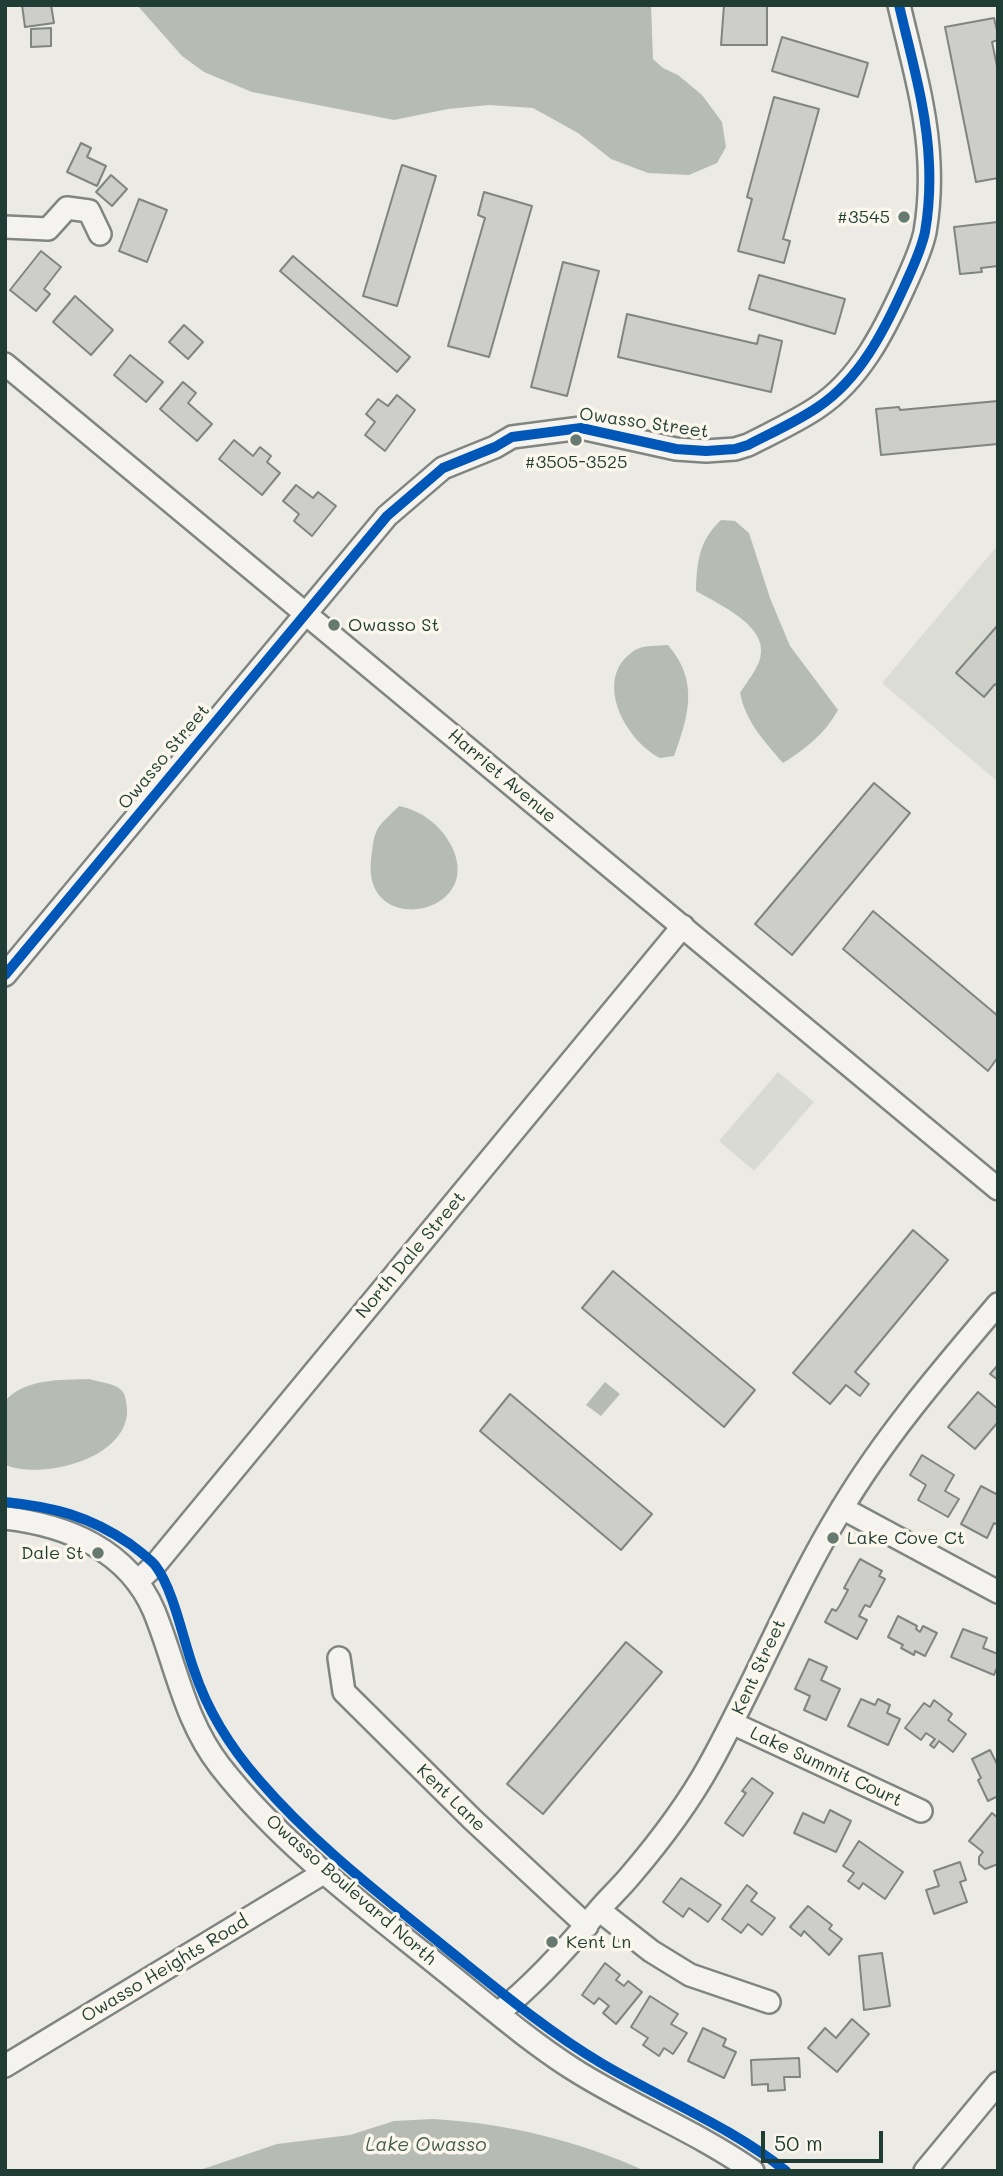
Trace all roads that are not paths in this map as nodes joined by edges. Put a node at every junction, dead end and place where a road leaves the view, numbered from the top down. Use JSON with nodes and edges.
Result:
{"nodes":[{"id":1,"x":899,"y":5,"type":"edge"},
{"id":2,"x":5,"y":227,"type":"edge"},
{"id":3,"x":100,"y":234,"type":"dead end"},
{"id":4,"x":5,"y":364,"type":"edge"},
{"id":5,"x":305,"y":613,"type":"junction"},
{"id":6,"x":683,"y":926,"type":"junction"},
{"id":7,"x":5,"y":975,"type":"edge"},
{"id":8,"x":998,"y":1189,"type":"edge"},
{"id":9,"x":998,"y":1304,"type":"edge"},
{"id":10,"x":842,"y":1508,"type":"junction"},
{"id":11,"x":5,"y":1518,"type":"edge"},
{"id":12,"x":137,"y":1582,"type":"junction"},
{"id":13,"x":998,"y":1592,"type":"edge"},
{"id":14,"x":339,"y":1658,"type":"dead end"},
{"id":15,"x":732,"y":1723,"type":"junction"},
{"id":16,"x":921,"y":1811,"type":"dead end"},
{"id":17,"x":325,"y":1872,"type":"junction"},
{"id":18,"x":593,"y":1918,"type":"junction"},
{"id":19,"x":769,"y":2002,"type":"dead end"},
{"id":20,"x":498,"y":2013,"type":"junction"},
{"id":21,"x":5,"y":2066,"type":"edge"},
{"id":22,"x":998,"y":2083,"type":"edge"},
{"id":23,"x":753,"y":2171,"type":"edge"},
{"id":24,"x":925,"y":2171,"type":"edge"}],
"edges":[{"from":1,"to":5,"type":"street","name":"Owasso Street"},
{"from":2,"to":3,"type":"street"},
{"from":4,"to":5,"type":"street","name":"Harriet Avenue"},
{"from":5,"to":6,"type":"street","name":"Harriet Avenue"},
{"from":5,"to":7,"type":"street","name":"Owasso Street"},
{"from":6,"to":8,"type":"street","name":"Harriet Avenue"},
{"from":6,"to":12,"type":"street","name":"North Dale Street"},
{"from":9,"to":10,"type":"street","name":"Kent Street"},
{"from":10,"to":13,"type":"street"},
{"from":10,"to":15,"type":"street","name":"Kent Street"},
{"from":11,"to":12,"type":"street","name":"Owasso Boulevard North"},
{"from":12,"to":17,"type":"street","name":"Owasso Boulevard North"},
{"from":14,"to":18,"type":"street","name":"Kent Lane"},
{"from":15,"to":16,"type":"street","name":"Lake Summit Court"},
{"from":15,"to":18,"type":"street","name":"Kent Street"},
{"from":17,"to":20,"type":"street","name":"Owasso Boulevard North"},
{"from":17,"to":21,"type":"street","name":"Owasso Heights Road"},
{"from":18,"to":19,"type":"street","name":"Kent Lane"},
{"from":18,"to":20,"type":"street","name":"Kent Street"},
{"from":20,"to":23,"type":"street","name":"Owasso Boulevard North"},
{"from":22,"to":24,"type":"street"}]}
